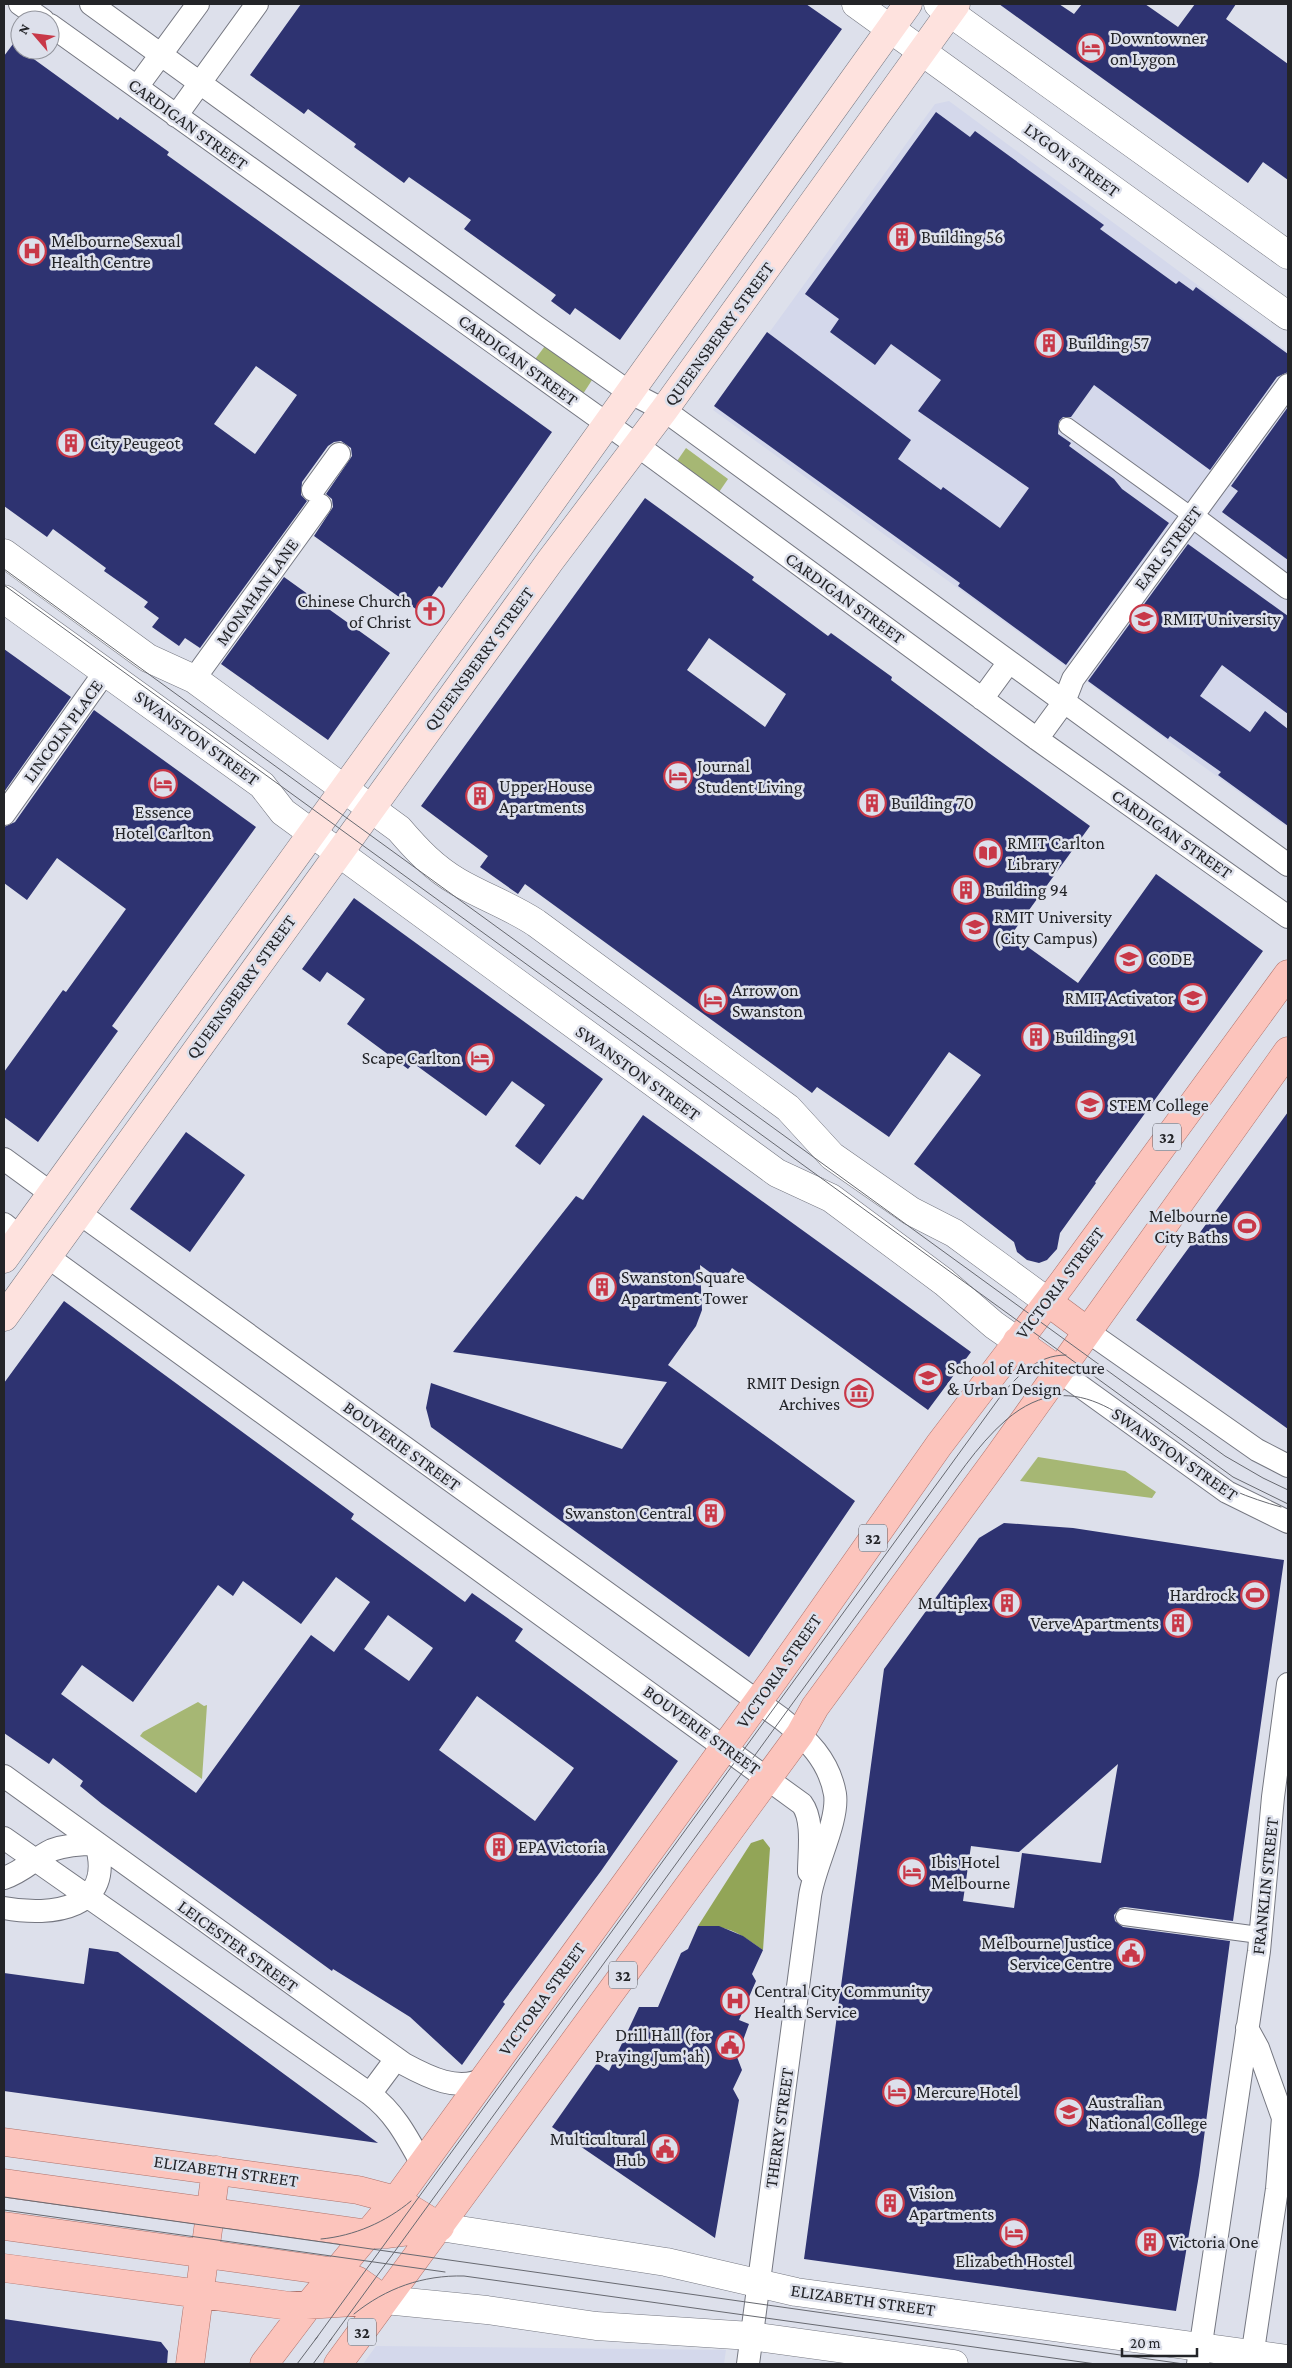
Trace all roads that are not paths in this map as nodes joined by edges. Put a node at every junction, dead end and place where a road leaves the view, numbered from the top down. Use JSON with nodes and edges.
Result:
{"nodes":[{"id":1,"x":91,"y":4,"type":"edge"},
{"id":2,"x":198,"y":4,"type":"edge"},
{"id":3,"x":257,"y":4,"type":"edge"},
{"id":4,"x":856,"y":4,"type":"edge"},
{"id":5,"x":908,"y":4,"type":"edge"},
{"id":6,"x":948,"y":7,"type":"edge"},
{"id":7,"x":890,"y":28,"type":"junction"},
{"id":8,"x":60,"y":32,"type":"edge"},
{"id":9,"x":922,"y":51,"type":"junction"},
{"id":10,"x":161,"y":54,"type":"junction"},
{"id":11,"x":200,"y":83,"type":"junction"},
{"id":12,"x":137,"y":87,"type":"junction"},
{"id":13,"x":176,"y":116,"type":"junction"},
{"id":14,"x":1288,"y":255,"type":"edge"},
{"id":15,"x":711,"y":278,"type":"junction"},
{"id":16,"x":744,"y":299,"type":"junction"},
{"id":17,"x":1288,"y":316,"type":"edge"},
{"id":18,"x":1288,"y":384,"type":"edge"},
{"id":19,"x":629,"y":392,"type":"junction"},
{"id":20,"x":664,"y":410,"type":"junction"},
{"id":21,"x":606,"y":423,"type":"junction"},
{"id":22,"x":1068,"y":426,"type":"dead end"},
{"id":23,"x":638,"y":446,"type":"junction"},
{"id":24,"x":339,"y":454,"type":"dead end"},
{"id":25,"x":1192,"y":516,"type":"junction"},
{"id":26,"x":4,"y":554,"type":"edge"},
{"id":27,"x":1288,"y":588,"type":"edge"},
{"id":28,"x":4,"y":599,"type":"edge"},
{"id":29,"x":1009,"y":662,"type":"junction"},
{"id":30,"x":106,"y":672,"type":"junction"},
{"id":31,"x":194,"y":679,"type":"junction"},
{"id":32,"x":982,"y":699,"type":"junction"},
{"id":33,"x":1064,"y":702,"type":"junction"},
{"id":34,"x":1037,"y":739,"type":"junction"},
{"id":35,"x":343,"y":788,"type":"junction"},
{"id":36,"x":370,"y":808,"type":"junction"},
{"id":37,"x":4,"y":814,"type":"edge"},
{"id":38,"x":311,"y":833,"type":"junction"},
{"id":39,"x":338,"y":853,"type":"junction"},
{"id":40,"x":1288,"y":865,"type":"edge"},
{"id":41,"x":1288,"y":916,"type":"edge"},
{"id":42,"x":1288,"y":974,"type":"edge"},
{"id":43,"x":155,"y":1050,"type":"junction"},
{"id":44,"x":1288,"y":1051,"type":"edge"},
{"id":45,"x":182,"y":1070,"type":"junction"},
{"id":46,"x":4,"y":1159,"type":"edge"},
{"id":47,"x":52,"y":1194,"type":"junction"},
{"id":48,"x":79,"y":1214,"type":"junction"},
{"id":49,"x":12,"y":1231,"type":"edge"},
{"id":50,"x":48,"y":1257,"type":"junction"},
{"id":51,"x":4,"y":1259,"type":"edge"},
{"id":52,"x":1048,"y":1302,"type":"junction"},
{"id":53,"x":4,"y":1317,"type":"edge"},
{"id":54,"x":1087,"y":1331,"type":"junction"},
{"id":55,"x":1017,"y":1341,"type":"junction"},
{"id":56,"x":1059,"y":1371,"type":"junction"},
{"id":57,"x":1288,"y":1466,"type":"edge"},
{"id":58,"x":1288,"y":1522,"type":"edge"},
{"id":59,"x":1288,"y":1684,"type":"edge"},
{"id":60,"x":757,"y":1702,"type":"junction"},
{"id":61,"x":800,"y":1734,"type":"junction"},
{"id":62,"x":725,"y":1746,"type":"junction"},
{"id":63,"x":4,"y":1776,"type":"edge"},
{"id":64,"x":768,"y":1778,"type":"junction"},
{"id":65,"x":1283,"y":1813,"type":"edge"},
{"id":66,"x":4,"y":1838,"type":"edge"},
{"id":67,"x":96,"y":1844,"type":"junction"},
{"id":68,"x":36,"y":1861,"type":"junction"},
{"id":69,"x":4,"y":1878,"type":"edge"},
{"id":70,"x":810,"y":1893,"type":"junction"},
{"id":71,"x":88,"y":1898,"type":"junction"},
{"id":72,"x":4,"y":1908,"type":"edge"},
{"id":73,"x":1124,"y":1916,"type":"dead end"},
{"id":74,"x":1259,"y":1935,"type":"junction"},
{"id":75,"x":1247,"y":2028,"type":"junction"},
{"id":76,"x":396,"y":2059,"type":"junction"},
{"id":77,"x":485,"y":2078,"type":"junction"},
{"id":78,"x":370,"y":2094,"type":"junction"},
{"id":79,"x":4,"y":2142,"type":"edge"},
{"id":80,"x":422,"y":2164,"type":"junction"},
{"id":81,"x":216,"y":2170,"type":"junction"},
{"id":82,"x":4,"y":2183,"type":"edge"},
{"id":83,"x":396,"y":2200,"type":"junction"},
{"id":84,"x":210,"y":2212,"type":"junction"},
{"id":85,"x":4,"y":2226,"type":"edge"},
{"id":86,"x":440,"y":2227,"type":"junction"},
{"id":87,"x":369,"y":2234,"type":"junction"},
{"id":88,"x":204,"y":2253,"type":"junction"},
{"id":89,"x":4,"y":2268,"type":"edge"},
{"id":90,"x":336,"y":2272,"type":"junction"},
{"id":91,"x":758,"y":2284,"type":"junction"},
{"id":92,"x":199,"y":2294,"type":"junction"},
{"id":93,"x":385,"y":2300,"type":"junction"},
{"id":94,"x":308,"y":2306,"type":"junction"},
{"id":95,"x":751,"y":2336,"type":"junction"},
{"id":96,"x":1200,"y":2356,"type":"edge"},
{"id":97,"x":1251,"y":2359,"type":"edge"},
{"id":98,"x":1288,"y":2359,"type":"edge"},
{"id":99,"x":190,"y":2364,"type":"edge"},
{"id":100,"x":264,"y":2364,"type":"edge"},
{"id":101,"x":338,"y":2364,"type":"edge"},
{"id":102,"x":748,"y":2364,"type":"edge"},
{"id":103,"x":954,"y":2364,"type":"edge"}],
"edges":[{"from":1,"to":10,"type":"street"},
{"from":2,"to":10,"type":"street"},
{"from":3,"to":11,"type":"street"},
{"from":4,"to":7,"type":"street","name":"LYGON STREET"},
{"from":5,"to":7,"type":"main road","name":"QUEENSBERRY STREET"},
{"from":6,"to":9,"type":"main road","name":"QUEENSBERRY STREET"},
{"from":6,"to":14,"type":"street"},
{"from":7,"to":9,"type":"street","name":"LYGON STREET"},
{"from":7,"to":15,"type":"main road","name":"QUEENSBERRY STREET"},
{"from":8,"to":12,"type":"street","name":"CARDIGAN STREET"},
{"from":9,"to":16,"type":"main road","name":"QUEENSBERRY STREET"},
{"from":9,"to":17,"type":"street","name":"LYGON STREET"},
{"from":10,"to":11,"type":"street"},
{"from":10,"to":12,"type":"street"},
{"from":11,"to":13,"type":"street"},
{"from":11,"to":19,"type":"street"},
{"from":12,"to":13,"type":"street","name":"CARDIGAN STREET"},
{"from":13,"to":21,"type":"street","name":"CARDIGAN STREET"},
{"from":15,"to":16,"type":"main road"},
{"from":15,"to":19,"type":"main road","name":"QUEENSBERRY STREET"},
{"from":16,"to":20,"type":"main road","name":"QUEENSBERRY STREET"},
{"from":18,"to":25,"type":"street","name":"EARL STREET"},
{"from":19,"to":20,"type":"street"},
{"from":19,"to":21,"type":"main road","name":"QUEENSBERRY STREET"},
{"from":20,"to":23,"type":"main road","name":"QUEENSBERRY STREET"},
{"from":20,"to":29,"type":"street"},
{"from":21,"to":23,"type":"street","name":"CARDIGAN STREET"},
{"from":21,"to":35,"type":"main road","name":"QUEENSBERRY STREET"},
{"from":22,"to":25,"type":"street"},
{"from":23,"to":32,"type":"street","name":"CARDIGAN STREET"},
{"from":23,"to":36,"type":"main road","name":"QUEENSBERRY STREET"},
{"from":24,"to":31,"type":"street","name":"MONAHAN LANE"},
{"from":25,"to":27,"type":"street"},
{"from":25,"to":33,"type":"street","name":"EARL STREET"},
{"from":26,"to":31,"type":"street"},
{"from":28,"to":30,"type":"street","name":"SWANSTON STREET"},
{"from":29,"to":32,"type":"street"},
{"from":29,"to":33,"type":"street"},
{"from":30,"to":37,"type":"street","name":"LINCOLN PLACE"},
{"from":30,"to":38,"type":"street","name":"SWANSTON STREET"},
{"from":31,"to":35,"type":"street"},
{"from":32,"to":34,"type":"street","name":"CARDIGAN STREET"},
{"from":33,"to":34,"type":"street","name":"EARL STREET"},
{"from":33,"to":40,"type":"street"},
{"from":34,"to":41,"type":"street","name":"CARDIGAN STREET"},
{"from":35,"to":36,"type":"street"},
{"from":35,"to":38,"type":"main road","name":"QUEENSBERRY STREET"},
{"from":36,"to":39,"type":"main road","name":"QUEENSBERRY STREET"},
{"from":36,"to":52,"type":"street"},
{"from":38,"to":39,"type":"street","name":"SWANSTON STREET"},
{"from":38,"to":43,"type":"main road","name":"QUEENSBERRY STREET"},
{"from":39,"to":45,"type":"main road","name":"QUEENSBERRY STREET"},
{"from":39,"to":55,"type":"street","name":"SWANSTON STREET"},
{"from":42,"to":52,"type":"main road","name":"VICTORIA STREET","number":"32"},
{"from":43,"to":45,"type":"main road"},
{"from":43,"to":47,"type":"main road","name":"QUEENSBERRY STREET"},
{"from":44,"to":54,"type":"main road","number":"32"},
{"from":45,"to":48,"type":"main road","name":"QUEENSBERRY STREET"},
{"from":46,"to":47,"type":"street","name":"BOUVERIE STREET"},
{"from":47,"to":48,"type":"main road","name":"BOUVERIE STREET"},
{"from":47,"to":49,"type":"main road","name":"QUEENSBERRY STREET"},
{"from":48,"to":50,"type":"main road","name":"QUEENSBERRY STREET"},
{"from":48,"to":60,"type":"street","name":"BOUVERIE STREET"},
{"from":49,"to":50,"type":"main road","name":"BOUVERIE STREET"},
{"from":49,"to":51,"type":"main road","name":"QUEENSBERRY STREET"},
{"from":50,"to":53,"type":"main road","name":"QUEENSBERRY STREET"},
{"from":50,"to":62,"type":"street","name":"BOUVERIE STREET"},
{"from":52,"to":54,"type":"main road"},
{"from":52,"to":55,"type":"main road","name":"VICTORIA STREET","number":"32"},
{"from":54,"to":56,"type":"main road","number":"32"},
{"from":54,"to":57,"type":"street"},
{"from":55,"to":56,"type":"main road","name":"SWANSTON STREET"},
{"from":55,"to":60,"type":"main road","name":"VICTORIA STREET","number":"32"},
{"from":56,"to":58,"type":"street","name":"SWANSTON STREET"},
{"from":56,"to":61,"type":"main road","number":"32"},
{"from":59,"to":65,"type":"street","name":"FRANKLIN STREET"},
{"from":60,"to":61,"type":"street","name":"BOUVERIE STREET"},
{"from":60,"to":62,"type":"main road","name":"VICTORIA STREET","number":"32"},
{"from":61,"to":64,"type":"main road","number":"32"},
{"from":61,"to":70,"type":"street","name":"THERRY STREET"},
{"from":62,"to":64,"type":"street","name":"BOUVERIE STREET"},
{"from":62,"to":77,"type":"main road","name":"VICTORIA STREET","number":"32"},
{"from":63,"to":67,"type":"street","name":"LEICESTER STREET"},
{"from":64,"to":70,"type":"street","name":"THERRY STREET"},
{"from":64,"to":86,"type":"main road","number":"32"},
{"from":65,"to":74,"type":"street","name":"FRANKLIN STREET"},
{"from":66,"to":68,"type":"street"},
{"from":67,"to":68,"type":"street"},
{"from":67,"to":71,"type":"street"},
{"from":67,"to":76,"type":"street","name":"LEICESTER STREET"},
{"from":68,"to":69,"type":"street"},
{"from":68,"to":71,"type":"street"},
{"from":70,"to":91,"type":"street","name":"THERRY STREET"},
{"from":71,"to":72,"type":"street"},
{"from":71,"to":78,"type":"street"},
{"from":73,"to":74,"type":"street"},
{"from":74,"to":75,"type":"street","name":"FRANKLIN STREET"},
{"from":75,"to":96,"type":"street","name":"FRANKLIN STREET"},
{"from":75,"to":97,"type":"street"},
{"from":76,"to":77,"type":"street","name":"LEICESTER STREET"},
{"from":76,"to":78,"type":"street"},
{"from":77,"to":80,"type":"main road","name":"VICTORIA STREET","number":"32"},
{"from":78,"to":80,"type":"street"},
{"from":79,"to":81,"type":"main road","name":"ELIZABETH STREET"},
{"from":80,"to":83,"type":"main road","name":"VICTORIA STREET","number":"32"},
{"from":81,"to":83,"type":"main road","name":"ELIZABETH STREET"},
{"from":81,"to":84,"type":"main road"},
{"from":82,"to":84,"type":"main road","name":"ELIZABETH STREET"},
{"from":83,"to":86,"type":"main road","name":"ELIZABETH STREET"},
{"from":83,"to":87,"type":"main road","name":"VICTORIA STREET","number":"32"},
{"from":84,"to":87,"type":"main road","name":"ELIZABETH STREET"},
{"from":84,"to":88,"type":"main road"},
{"from":85,"to":88,"type":"main road"},
{"from":86,"to":87,"type":"main road","name":"ELIZABETH STREET"},
{"from":86,"to":91,"type":"street","name":"ELIZABETH STREET"},
{"from":86,"to":93,"type":"main road","number":"32"},
{"from":87,"to":90,"type":"main road","name":"VICTORIA STREET","number":"32"},
{"from":88,"to":90,"type":"main road"},
{"from":88,"to":92,"type":"main road"},
{"from":89,"to":92,"type":"main road"},
{"from":90,"to":93,"type":"main road"},
{"from":90,"to":94,"type":"main road","name":"VICTORIA STREET","number":"32"},
{"from":91,"to":95,"type":"street","name":"THERRY STREET"},
{"from":91,"to":96,"type":"street","name":"ELIZABETH STREET"},
{"from":92,"to":94,"type":"main road"},
{"from":92,"to":99,"type":"main road"},
{"from":93,"to":94,"type":"main road"},
{"from":93,"to":95,"type":"street"},
{"from":93,"to":101,"type":"main road","number":"32"},
{"from":94,"to":100,"type":"main road","name":"VICTORIA STREET","number":"32"},
{"from":95,"to":102,"type":"street","name":"THERRY STREET"},
{"from":95,"to":103,"type":"street"},
{"from":96,"to":97,"type":"street","name":"ELIZABETH STREET"},
{"from":97,"to":98,"type":"street","name":"ELIZABETH STREET"}]}
